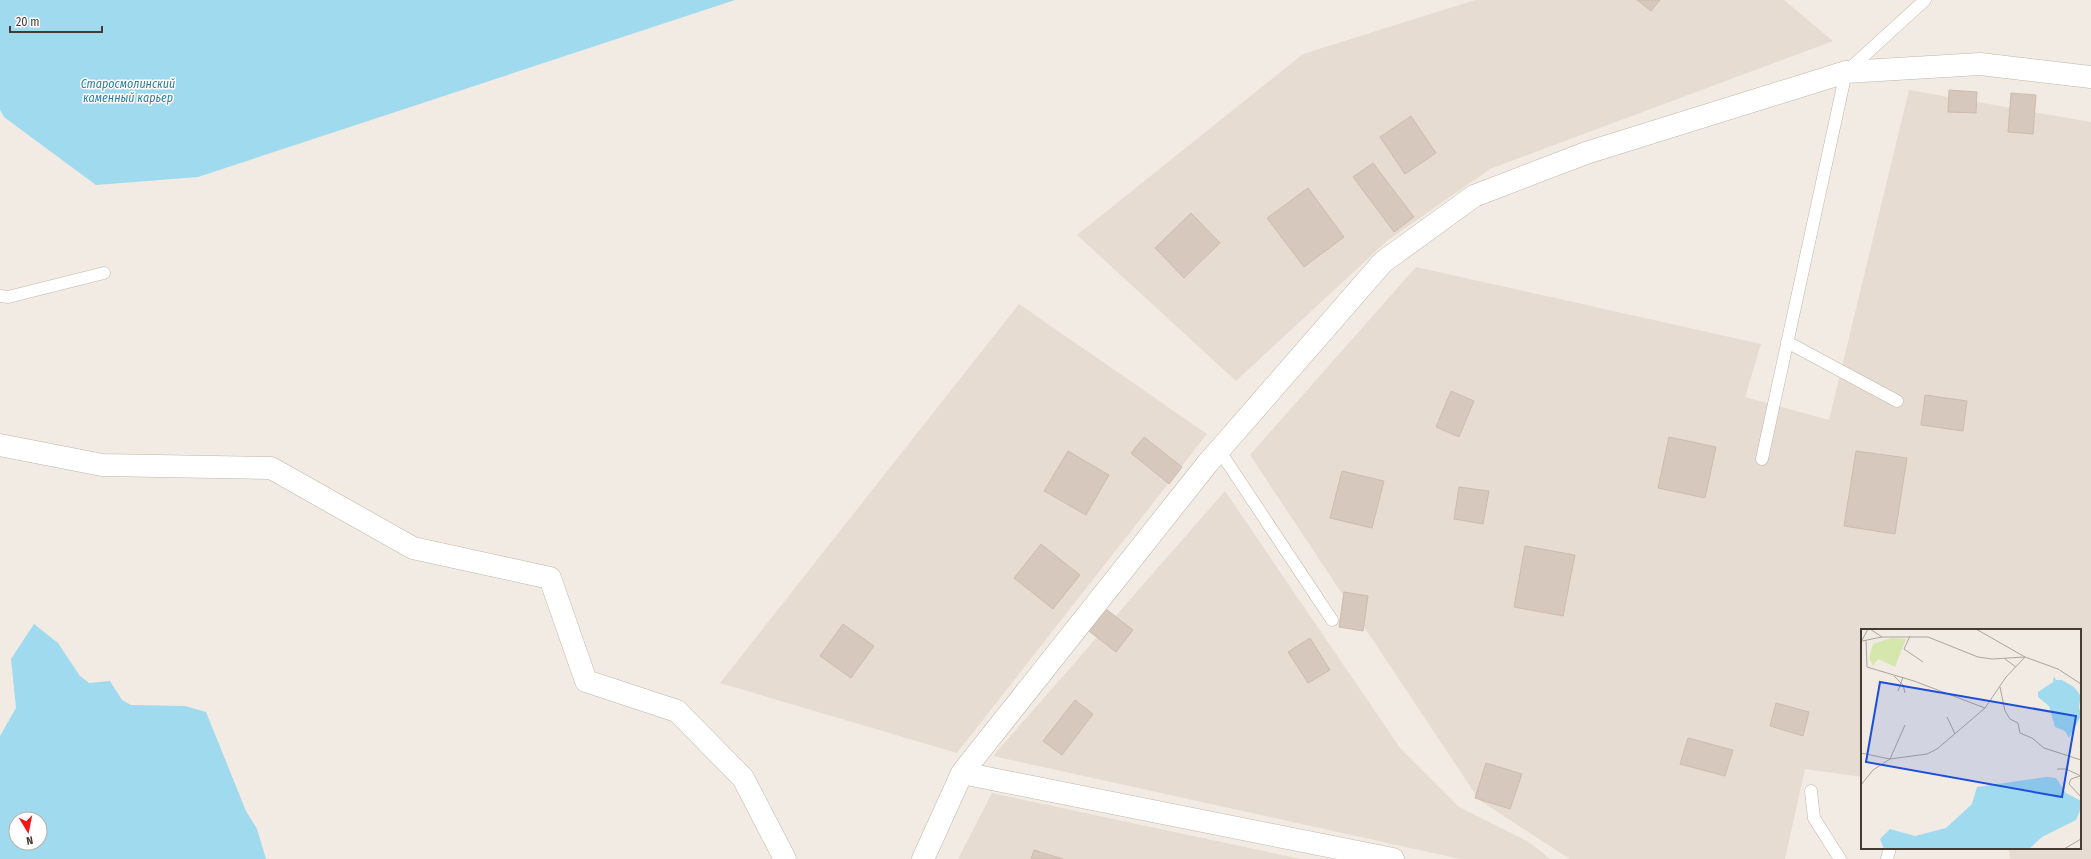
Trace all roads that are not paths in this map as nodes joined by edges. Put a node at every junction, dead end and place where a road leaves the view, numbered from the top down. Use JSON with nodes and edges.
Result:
{"nodes":[{"id":1,"x":1925,"y":0,"type":"edge"},
{"id":2,"x":1846,"y":72,"type":"junction"},
{"id":3,"x":2091,"y":77,"type":"edge"},
{"id":4,"x":104,"y":273,"type":"dead end"},
{"id":5,"x":0,"y":296,"type":"edge"},
{"id":6,"x":1787,"y":342,"type":"junction"},
{"id":7,"x":1896,"y":401,"type":"dead end"},
{"id":8,"x":0,"y":445,"type":"edge"},
{"id":9,"x":1218,"y":450,"type":"junction"},
{"id":10,"x":1762,"y":459,"type":"dead end"},
{"id":11,"x":1332,"y":620,"type":"dead end"},
{"id":12,"x":962,"y":773,"type":"junction"},
{"id":13,"x":1811,"y":791,"type":"dead end"},
{"id":14,"x":1890,"y":849,"type":"edge"},
{"id":15,"x":785,"y":859,"type":"edge"},
{"id":16,"x":923,"y":859,"type":"edge"},
{"id":17,"x":1393,"y":859,"type":"edge"},
{"id":18,"x":1840,"y":859,"type":"edge"},
{"id":19,"x":1887,"y":859,"type":"edge"}],
"edges":[{"from":1,"to":2,"type":"lane"},
{"from":2,"to":3,"type":"street"},
{"from":2,"to":6,"type":"lane"},
{"from":2,"to":9,"type":"street"},
{"from":4,"to":5,"type":"lane"},
{"from":6,"to":7,"type":"lane"},
{"from":6,"to":10,"type":"lane"},
{"from":8,"to":15,"type":"street"},
{"from":9,"to":11,"type":"lane"},
{"from":9,"to":12,"type":"street"},
{"from":12,"to":16,"type":"street"},
{"from":12,"to":17,"type":"street"},
{"from":13,"to":18,"type":"lane"},
{"from":14,"to":19,"type":"lane"}]}
